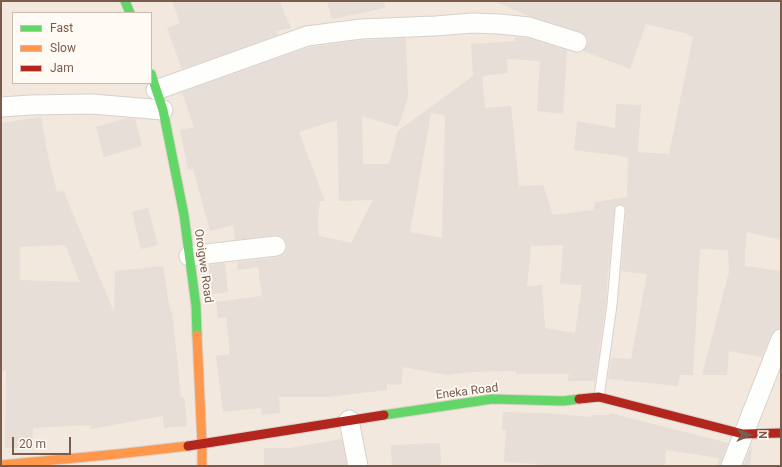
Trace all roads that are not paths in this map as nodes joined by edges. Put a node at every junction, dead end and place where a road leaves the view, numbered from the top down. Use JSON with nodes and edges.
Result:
{"nodes":[{"id":1,"x":125,"y":1,"type":"edge"},
{"id":2,"x":130,"y":12,"type":"edge"},
{"id":3,"x":577,"y":42,"type":"dead end"},
{"id":4,"x":154,"y":82,"type":"edge"},
{"id":5,"x":1,"y":107,"type":"edge"},
{"id":6,"x":163,"y":110,"type":"junction"},
{"id":7,"x":620,"y":210,"type":"dead end"},
{"id":8,"x":276,"y":246,"type":"dead end"},
{"id":9,"x":189,"y":256,"type":"junction"},
{"id":10,"x":781,"y":339,"type":"edge"},
{"id":11,"x":599,"y":398,"type":"junction"},
{"id":12,"x":349,"y":420,"type":"junction"},
{"id":13,"x":781,"y":433,"type":"edge"},
{"id":14,"x":743,"y":434,"type":"junction"},
{"id":15,"x":202,"y":444,"type":"junction"},
{"id":16,"x":1,"y":465,"type":"edge"},
{"id":17,"x":202,"y":466,"type":"edge"},
{"id":18,"x":358,"y":466,"type":"edge"},
{"id":19,"x":731,"y":466,"type":"edge"},
{"id":20,"x":743,"y":466,"type":"edge"}],
"edges":[{"from":1,"to":2,"type":"main road"},
{"from":3,"to":4,"type":"street"},
{"from":4,"to":6,"type":"main road","name":"Oroigwe Road"},
{"from":5,"to":6,"type":"street"},
{"from":6,"to":9,"type":"main road","name":"Oroigwe Road"},
{"from":7,"to":11,"type":"lane"},
{"from":8,"to":9,"type":"street"},
{"from":9,"to":15,"type":"main road","name":"Oroigwe Road"},
{"from":10,"to":14,"type":"street"},
{"from":11,"to":12,"type":"main road","name":"Eneka Road"},
{"from":11,"to":14,"type":"main road","name":"Eneka Road"},
{"from":12,"to":15,"type":"main road","name":"Eneka Road"},
{"from":12,"to":18,"type":"street"},
{"from":13,"to":14,"type":"main road","name":"Eneka Road"},
{"from":14,"to":19,"type":"street"},
{"from":14,"to":20,"type":"street"},
{"from":15,"to":16,"type":"main road","name":"Eneka Road"},
{"from":15,"to":17,"type":"main road","name":"Oroigwe Road"}]}
